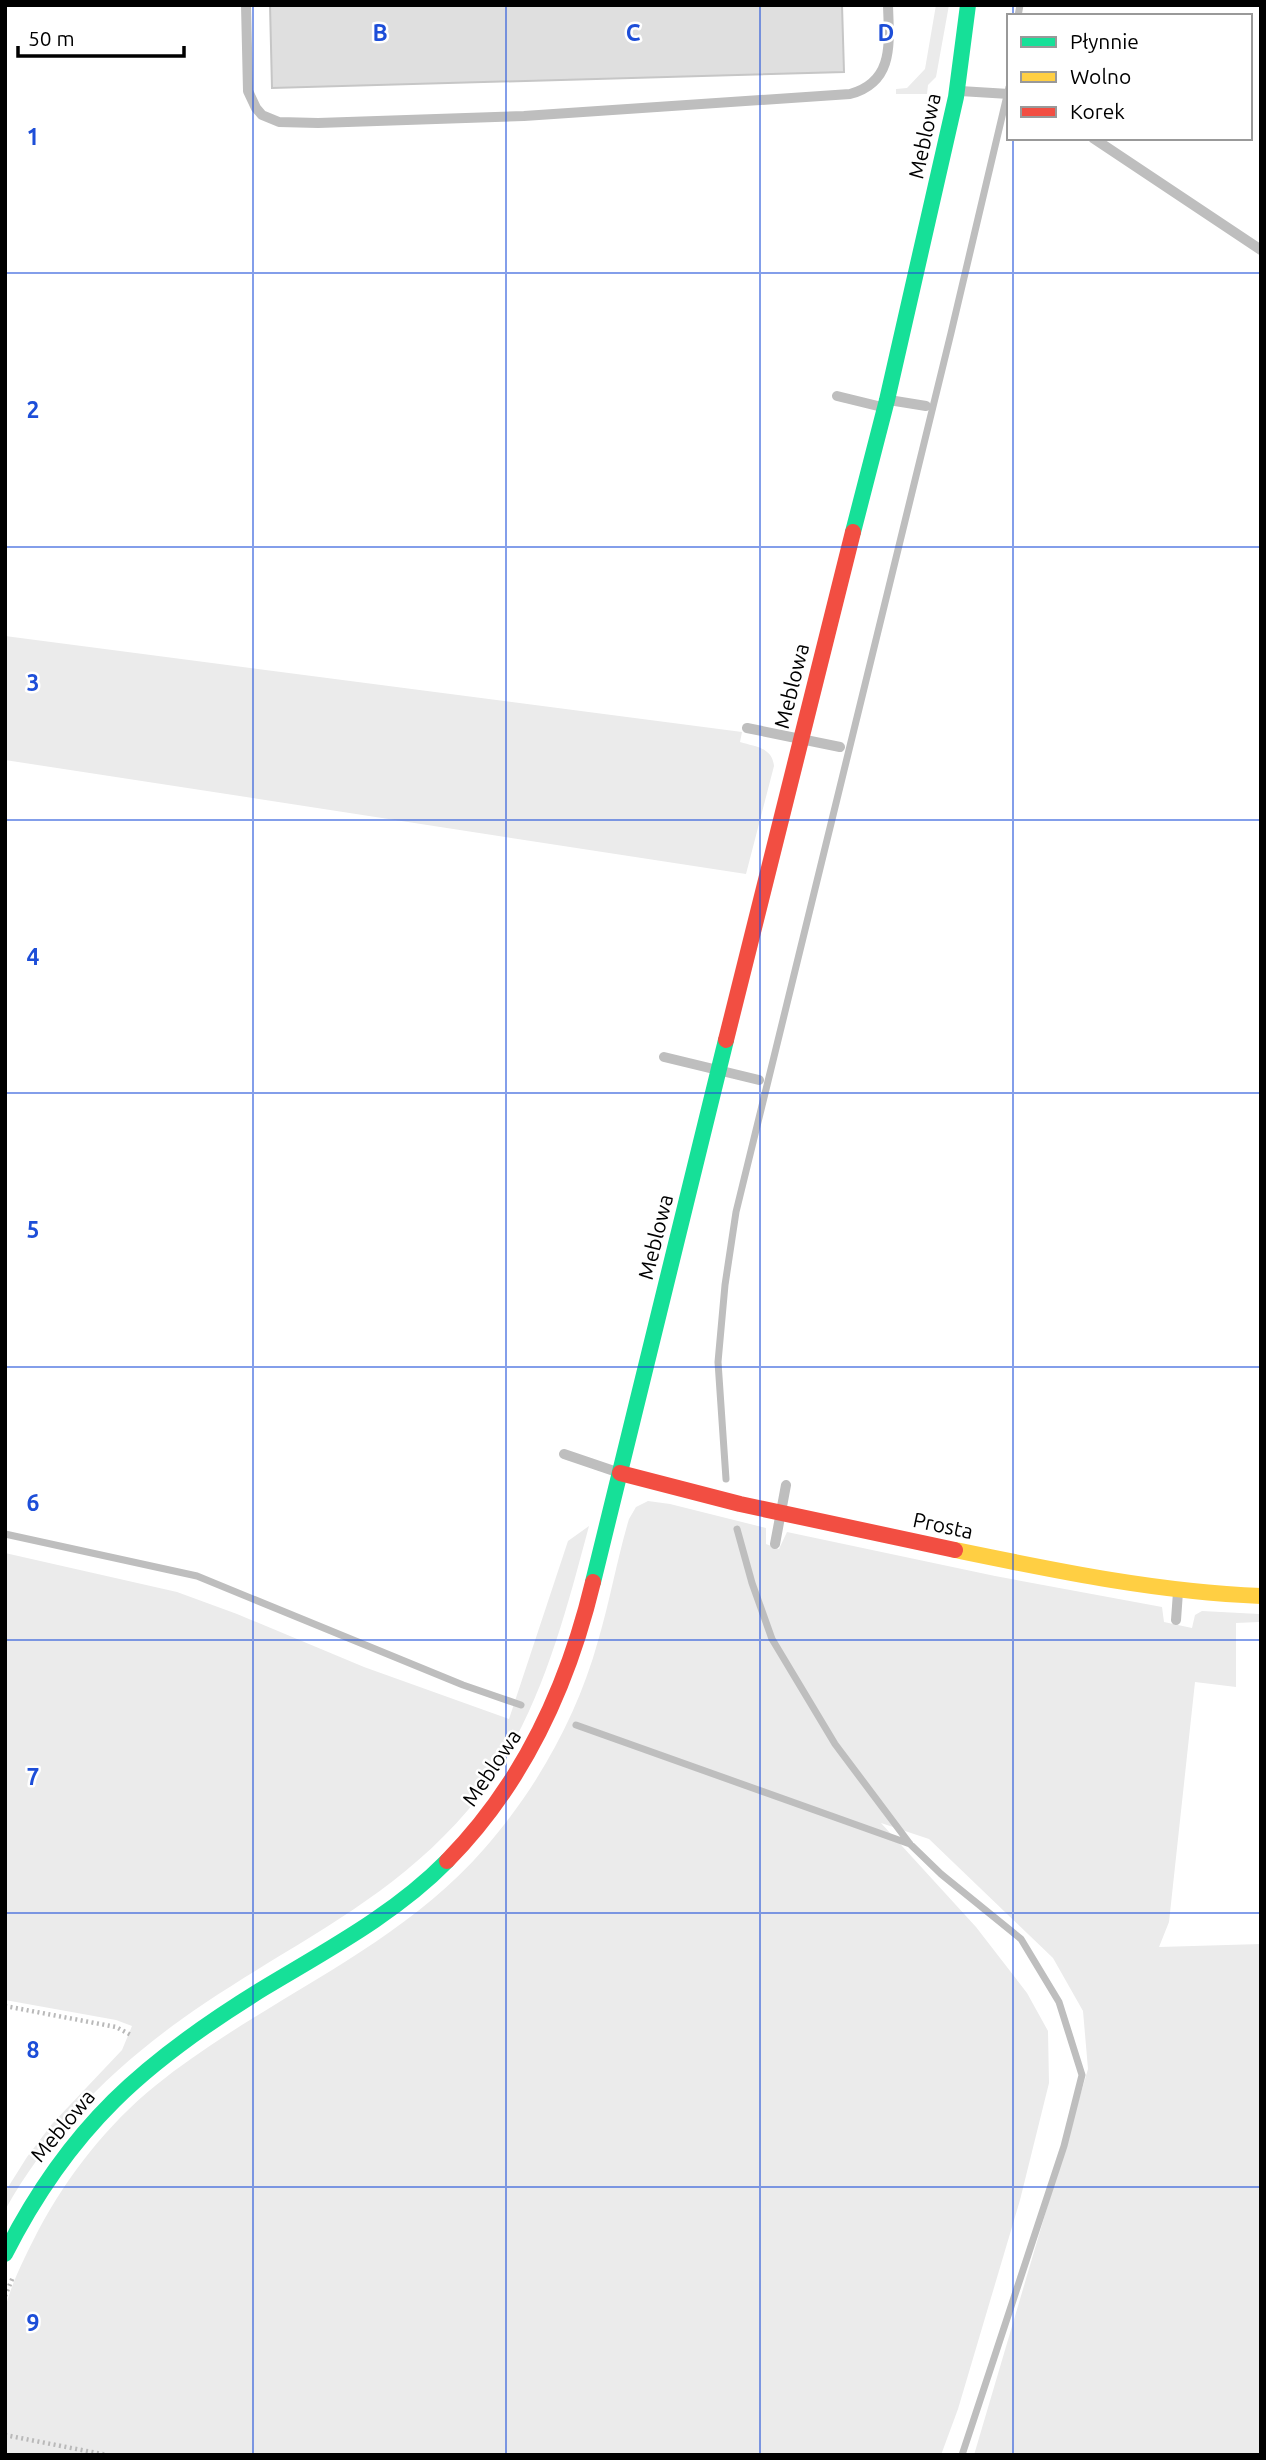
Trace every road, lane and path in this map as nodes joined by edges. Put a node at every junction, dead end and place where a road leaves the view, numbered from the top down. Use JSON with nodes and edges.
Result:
{"nodes":[{"id":1,"x":246,"y":5,"type":"edge"},
{"id":2,"x":888,"y":5,"type":"edge"},
{"id":3,"x":968,"y":5,"type":"edge"},
{"id":4,"x":957,"y":91,"type":"junction"},
{"id":5,"x":1003,"y":93,"type":"edge"},
{"id":6,"x":1096,"y":140,"type":"edge"},
{"id":7,"x":1261,"y":250,"type":"edge"},
{"id":8,"x":837,"y":396,"type":"dead end"},
{"id":9,"x":886,"y":403,"type":"junction"},
{"id":10,"x":926,"y":406,"type":"dead end"},
{"id":11,"x":747,"y":728,"type":"dead end"},
{"id":12,"x":800,"y":738,"type":"junction"},
{"id":13,"x":840,"y":747,"type":"dead end"},
{"id":14,"x":664,"y":1057,"type":"dead end"},
{"id":15,"x":719,"y":1071,"type":"junction"},
{"id":16,"x":759,"y":1080,"type":"dead end"},
{"id":17,"x":564,"y":1454,"type":"dead end"},
{"id":18,"x":620,"y":1472,"type":"junction"},
{"id":19,"x":786,"y":1485,"type":"dead end"},
{"id":20,"x":780,"y":1513,"type":"junction"},
{"id":21,"x":775,"y":1544,"type":"dead end"},
{"id":22,"x":1178,"y":1592,"type":"junction"},
{"id":23,"x":1261,"y":1596,"type":"edge"},
{"id":24,"x":1176,"y":1620,"type":"dead end"},
{"id":25,"x":5,"y":2006,"type":"edge"},
{"id":26,"x":131,"y":2035,"type":"dead end"},
{"id":27,"x":5,"y":2254,"type":"edge"},
{"id":28,"x":5,"y":2435,"type":"edge"},
{"id":29,"x":107,"y":2455,"type":"edge"}],
"edges":[{"from":1,"to":2,"type":"lane"},
{"from":3,"to":4,"type":"street","name":"Meblowa"},
{"from":4,"to":5,"type":"lane"},
{"from":4,"to":9,"type":"street","name":"Meblowa"},
{"from":6,"to":7,"type":"lane"},
{"from":8,"to":9,"type":"lane"},
{"from":9,"to":10,"type":"lane"},
{"from":9,"to":12,"type":"street","name":"Meblowa"},
{"from":11,"to":12,"type":"lane"},
{"from":12,"to":13,"type":"lane"},
{"from":12,"to":15,"type":"street","name":"Meblowa"},
{"from":14,"to":15,"type":"lane"},
{"from":15,"to":16,"type":"lane"},
{"from":15,"to":18,"type":"street","name":"Meblowa"},
{"from":17,"to":18,"type":"lane"},
{"from":18,"to":20,"type":"street","name":"Prosta"},
{"from":18,"to":27,"type":"street","name":"Meblowa"},
{"from":19,"to":20,"type":"lane"},
{"from":20,"to":21,"type":"lane"},
{"from":20,"to":22,"type":"street","name":"Prosta"},
{"from":22,"to":23,"type":"street","name":"Prosta"},
{"from":22,"to":24,"type":"lane"},
{"from":25,"to":26,"type":"path"},
{"from":28,"to":29,"type":"path"}]}
